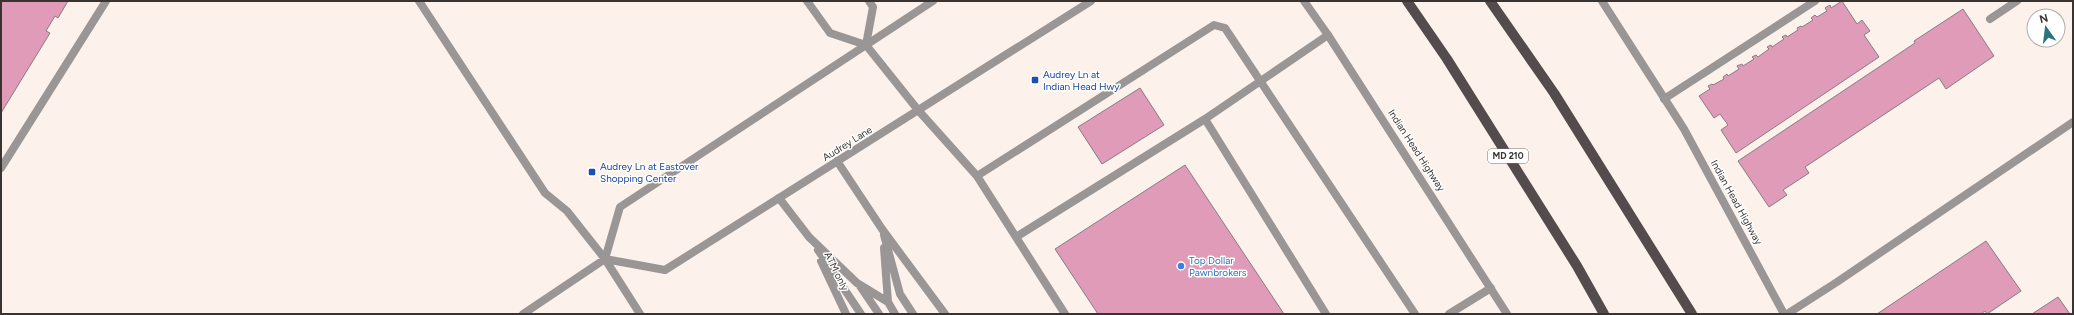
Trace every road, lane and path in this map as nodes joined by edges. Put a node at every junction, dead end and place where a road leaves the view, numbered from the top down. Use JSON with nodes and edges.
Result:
{"nodes":[{"id":1,"x":106,"y":1,"type":"edge"},
{"id":2,"x":419,"y":1,"type":"edge"},
{"id":3,"x":807,"y":1,"type":"edge"},
{"id":4,"x":869,"y":1,"type":"edge"},
{"id":5,"x":933,"y":1,"type":"edge"},
{"id":6,"x":1091,"y":1,"type":"edge"},
{"id":7,"x":1304,"y":1,"type":"edge"},
{"id":8,"x":1407,"y":1,"type":"edge"},
{"id":9,"x":1490,"y":1,"type":"edge"},
{"id":10,"x":1602,"y":1,"type":"edge"},
{"id":11,"x":1815,"y":1,"type":"edge"},
{"id":12,"x":2017,"y":1,"type":"edge"},
{"id":13,"x":1990,"y":19,"type":"dead end"},
{"id":14,"x":1328,"y":35,"type":"junction"},
{"id":15,"x":866,"y":45,"type":"junction"},
{"id":16,"x":1261,"y":80,"type":"junction"},
{"id":17,"x":1664,"y":99,"type":"junction"},
{"id":18,"x":918,"y":110,"type":"junction"},
{"id":19,"x":1205,"y":120,"type":"junction"},
{"id":20,"x":2073,"y":122,"type":"edge"},
{"id":21,"x":837,"y":161,"type":"junction"},
{"id":22,"x":1,"y":168,"type":"edge"},
{"id":23,"x":977,"y":176,"type":"junction"},
{"id":24,"x":779,"y":198,"type":"junction"},
{"id":25,"x":882,"y":230,"type":"junction"},
{"id":26,"x":809,"y":237,"type":"junction"},
{"id":27,"x":1016,"y":237,"type":"junction"},
{"id":28,"x":605,"y":259,"type":"junction"},
{"id":29,"x":857,"y":283,"type":"junction"},
{"id":30,"x":1491,"y":288,"type":"junction"},
{"id":31,"x":888,"y":302,"type":"junction"},
{"id":32,"x":523,"y":314,"type":"edge"},
{"id":33,"x":640,"y":314,"type":"edge"},
{"id":34,"x":846,"y":314,"type":"edge"},
{"id":35,"x":861,"y":314,"type":"edge"},
{"id":36,"x":879,"y":314,"type":"edge"},
{"id":37,"x":895,"y":314,"type":"edge"},
{"id":38,"x":913,"y":314,"type":"edge"},
{"id":39,"x":945,"y":314,"type":"edge"},
{"id":40,"x":1065,"y":314,"type":"edge"},
{"id":41,"x":1326,"y":314,"type":"edge"},
{"id":42,"x":1415,"y":314,"type":"edge"},
{"id":43,"x":1449,"y":314,"type":"edge"},
{"id":44,"x":1507,"y":314,"type":"edge"},
{"id":45,"x":1604,"y":314,"type":"edge"},
{"id":46,"x":1692,"y":314,"type":"edge"},
{"id":47,"x":1785,"y":314,"type":"edge"}],
"edges":[{"from":1,"to":22,"type":"street"},
{"from":2,"to":28,"type":"street"},
{"from":3,"to":15,"type":"street"},
{"from":4,"to":15,"type":"street"},
{"from":5,"to":15,"type":"street"},
{"from":6,"to":18,"type":"street","name":"Audrey Lane"},
{"from":7,"to":14,"type":"street","name":"Indian Head Highway"},
{"from":8,"to":45,"type":"main road","number":"MD 210"},
{"from":9,"to":46,"type":"main road"},
{"from":10,"to":17,"type":"street","name":"Indian Head Highway"},
{"from":11,"to":17,"type":"street"},
{"from":12,"to":13,"type":"street"},
{"from":14,"to":16,"type":"street"},
{"from":14,"to":30,"type":"street","name":"Indian Head Highway"},
{"from":15,"to":18,"type":"street"},
{"from":15,"to":28,"type":"street"},
{"from":16,"to":19,"type":"street"},
{"from":16,"to":23,"type":"street"},
{"from":16,"to":42,"type":"street"},
{"from":17,"to":47,"type":"street","name":"Indian Head Highway"},
{"from":18,"to":21,"type":"street","name":"Audrey Lane"},
{"from":18,"to":23,"type":"street"},
{"from":19,"to":27,"type":"street"},
{"from":19,"to":41,"type":"street"},
{"from":20,"to":47,"type":"street"},
{"from":21,"to":24,"type":"street","name":"Audrey Lane"},
{"from":21,"to":25,"type":"street"},
{"from":23,"to":27,"type":"street"},
{"from":24,"to":26,"type":"street"},
{"from":24,"to":28,"type":"street","name":"Audrey Lane"},
{"from":25,"to":31,"type":"street"},
{"from":25,"to":38,"type":"street"},
{"from":25,"to":39,"type":"street"},
{"from":26,"to":29,"type":"street"},
{"from":26,"to":34,"type":"street","name":"ATM only"},
{"from":26,"to":35,"type":"street"},
{"from":27,"to":40,"type":"street"},
{"from":28,"to":32,"type":"street"},
{"from":28,"to":33,"type":"street"},
{"from":29,"to":31,"type":"street"},
{"from":29,"to":36,"type":"street"},
{"from":30,"to":43,"type":"street"},
{"from":30,"to":44,"type":"street","name":"Indian Head Highway"},
{"from":31,"to":37,"type":"street"}]}
